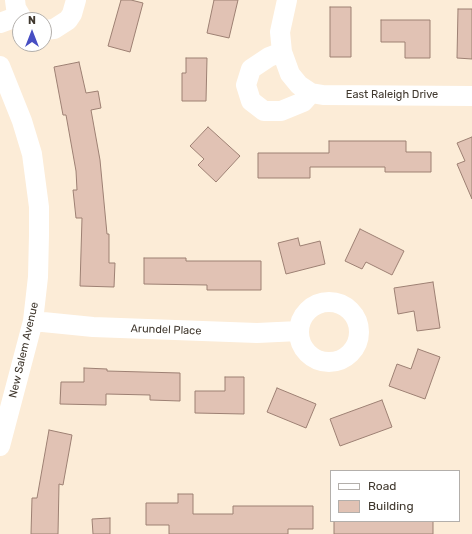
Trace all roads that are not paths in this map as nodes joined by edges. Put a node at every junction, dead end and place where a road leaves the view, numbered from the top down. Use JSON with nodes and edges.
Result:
{"nodes":[{"id":1,"x":76,"y":0,"type":"edge"},
{"id":2,"x":287,"y":0,"type":"edge"},
{"id":3,"x":12,"y":16,"type":"edge"},
{"id":4,"x":0,"y":24,"type":"edge"},
{"id":5,"x":52,"y":29,"type":"edge"},
{"id":6,"x":282,"y":52,"type":"junction"},
{"id":7,"x":0,"y":66,"type":"edge"},
{"id":8,"x":312,"y":93,"type":"junction"},
{"id":9,"x":472,"y":96,"type":"edge"},
{"id":10,"x":33,"y":321,"type":"junction"},
{"id":11,"x":299,"y":331,"type":"dead end"},
{"id":12,"x":0,"y":446,"type":"edge"}],
"edges":[{"from":1,"to":5,"type":"street"},
{"from":2,"to":6,"type":"street"},
{"from":3,"to":4,"type":"street"},
{"from":6,"to":8,"type":"street"},
{"from":6,"to":8,"type":"street"},
{"from":7,"to":10,"type":"street","name":"New Salem Avenue"},
{"from":8,"to":9,"type":"street","name":"East Raleigh Drive"},
{"from":10,"to":11,"type":"street","name":"Arundel Place"},
{"from":10,"to":12,"type":"street","name":"New Salem Avenue"}]}
